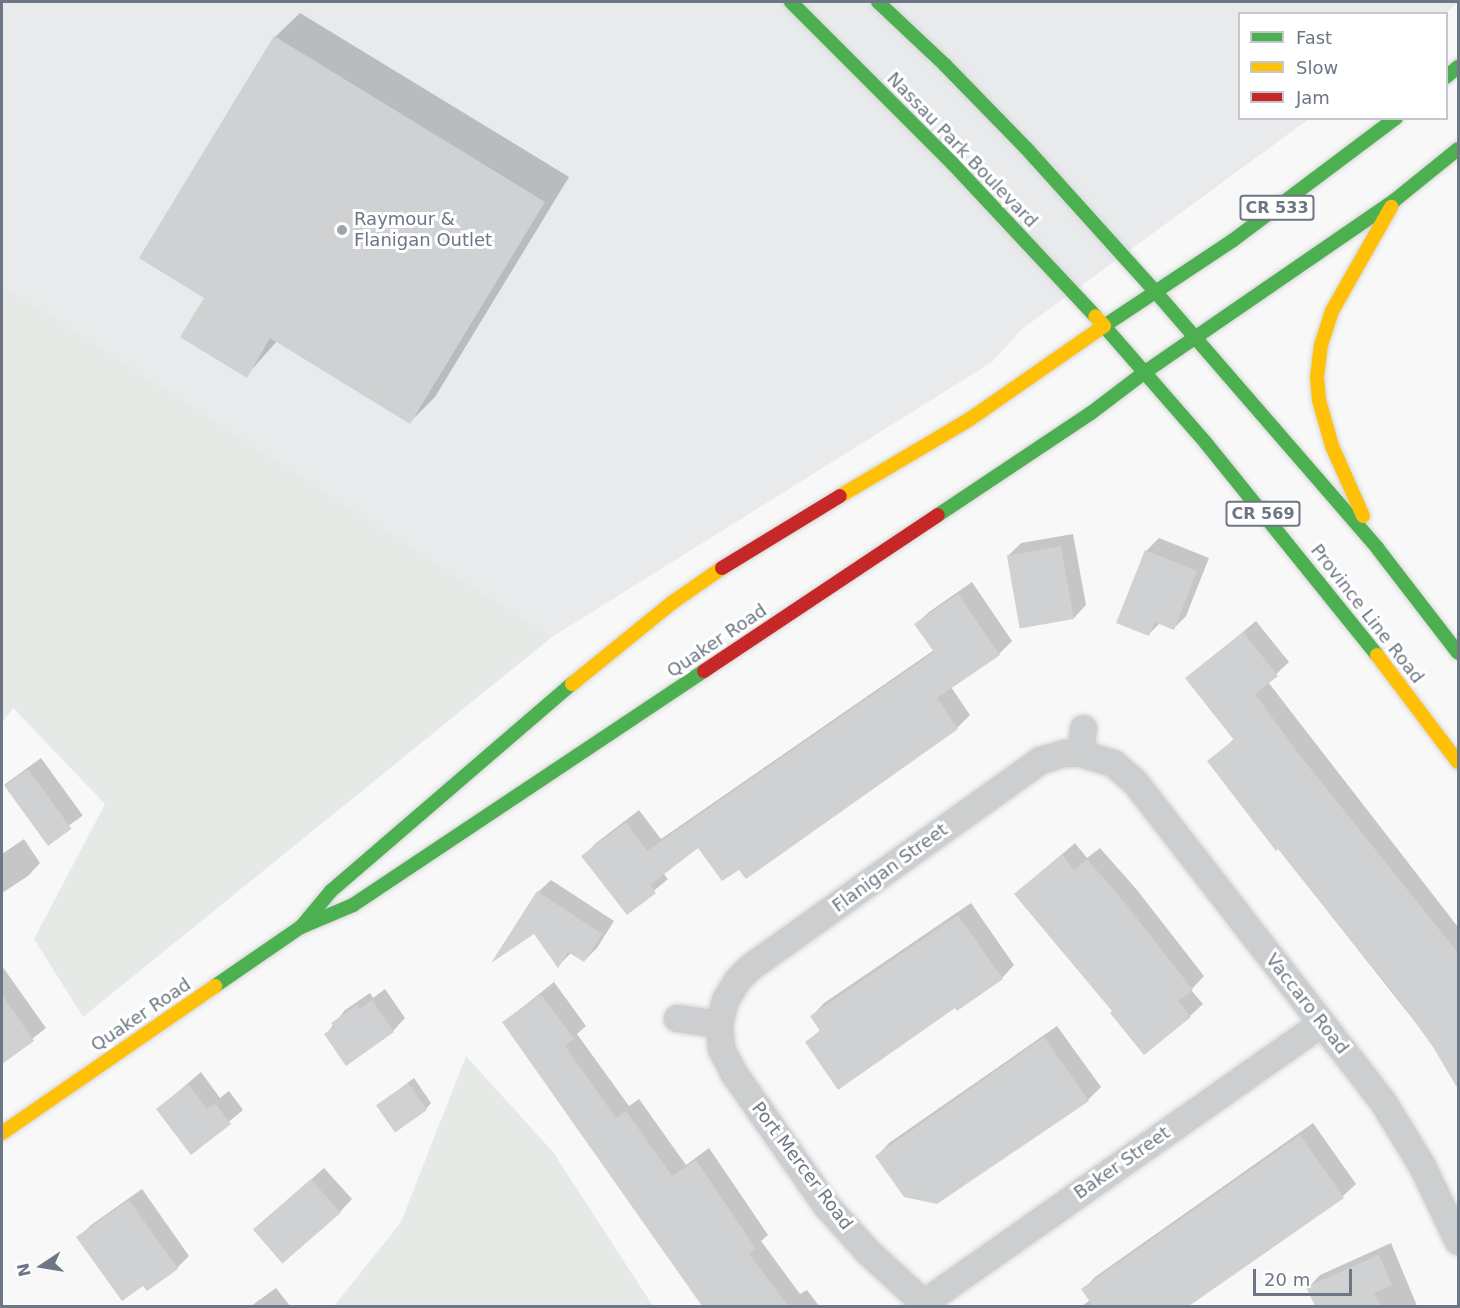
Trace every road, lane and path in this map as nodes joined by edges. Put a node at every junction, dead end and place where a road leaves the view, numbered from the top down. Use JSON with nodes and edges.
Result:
{"nodes":[{"id":1,"x":791,"y":2,"type":"edge"},
{"id":2,"x":878,"y":2,"type":"edge"},
{"id":3,"x":1393,"y":120,"type":"edge"},
{"id":4,"x":1458,"y":149,"type":"edge"},
{"id":5,"x":1395,"y":200,"type":"junction"},
{"id":6,"x":1154,"y":290,"type":"junction"},
{"id":7,"x":1104,"y":326,"type":"junction"},
{"id":8,"x":1197,"y":338,"type":"junction"},
{"id":9,"x":1145,"y":372,"type":"junction"},
{"id":10,"x":1378,"y":549,"type":"junction"},
{"id":11,"x":1458,"y":653,"type":"edge"},
{"id":12,"x":1458,"y":762,"type":"edge"},
{"id":13,"x":1134,"y":781,"type":"joint"},
{"id":14,"x":302,"y":927,"type":"junction"},
{"id":15,"x":676,"y":1018,"type":"dead end"},
{"id":16,"x":1322,"y":1023,"type":"junction"},
{"id":17,"x":719,"y":1024,"type":"junction"},
{"id":18,"x":732,"y":1072,"type":"joint"},
{"id":19,"x":2,"y":1133,"type":"edge"},
{"id":20,"x":1458,"y":1240,"type":"edge"},
{"id":21,"x":925,"y":1305,"type":"edge"}],
"edges":[{"from":1,"to":7,"type":"street","name":"Nassau Park Boulevard"},
{"from":2,"to":6,"type":"street"},
{"from":3,"to":6,"type":"street","number":"CR 533"},
{"from":4,"to":5,"type":"street"},
{"from":5,"to":8,"type":"street"},
{"from":5,"to":10,"type":"street"},
{"from":6,"to":7,"type":"street","number":"CR 533"},
{"from":6,"to":8,"type":"street","number":"CR 569"},
{"from":7,"to":9,"type":"street","name":"Province Line Road","number":"CR 569"},
{"from":7,"to":14,"type":"street","name":"Quaker Road"},
{"from":8,"to":9,"type":"street","name":"Quaker Road"},
{"from":8,"to":10,"type":"street","number":"CR 569"},
{"from":9,"to":12,"type":"street","name":"Province Line Road","number":"CR 569"},
{"from":9,"to":14,"type":"street","name":"Quaker Road"},
{"from":10,"to":11,"type":"street","number":"CR 569"},
{"from":13,"to":16,"type":"street","name":"Vaccaro Road"},
{"from":13,"to":17,"type":"street","name":"Flanigan Street"},
{"from":14,"to":19,"type":"street","name":"Quaker Road"},
{"from":15,"to":17,"type":"street"},
{"from":16,"to":20,"type":"street","name":"Vaccaro Road"},
{"from":16,"to":21,"type":"street","name":"Baker Street"},
{"from":17,"to":18,"type":"street","name":"Flanigan Street"},
{"from":18,"to":21,"type":"street","name":"Port Mercer Road"}]}
